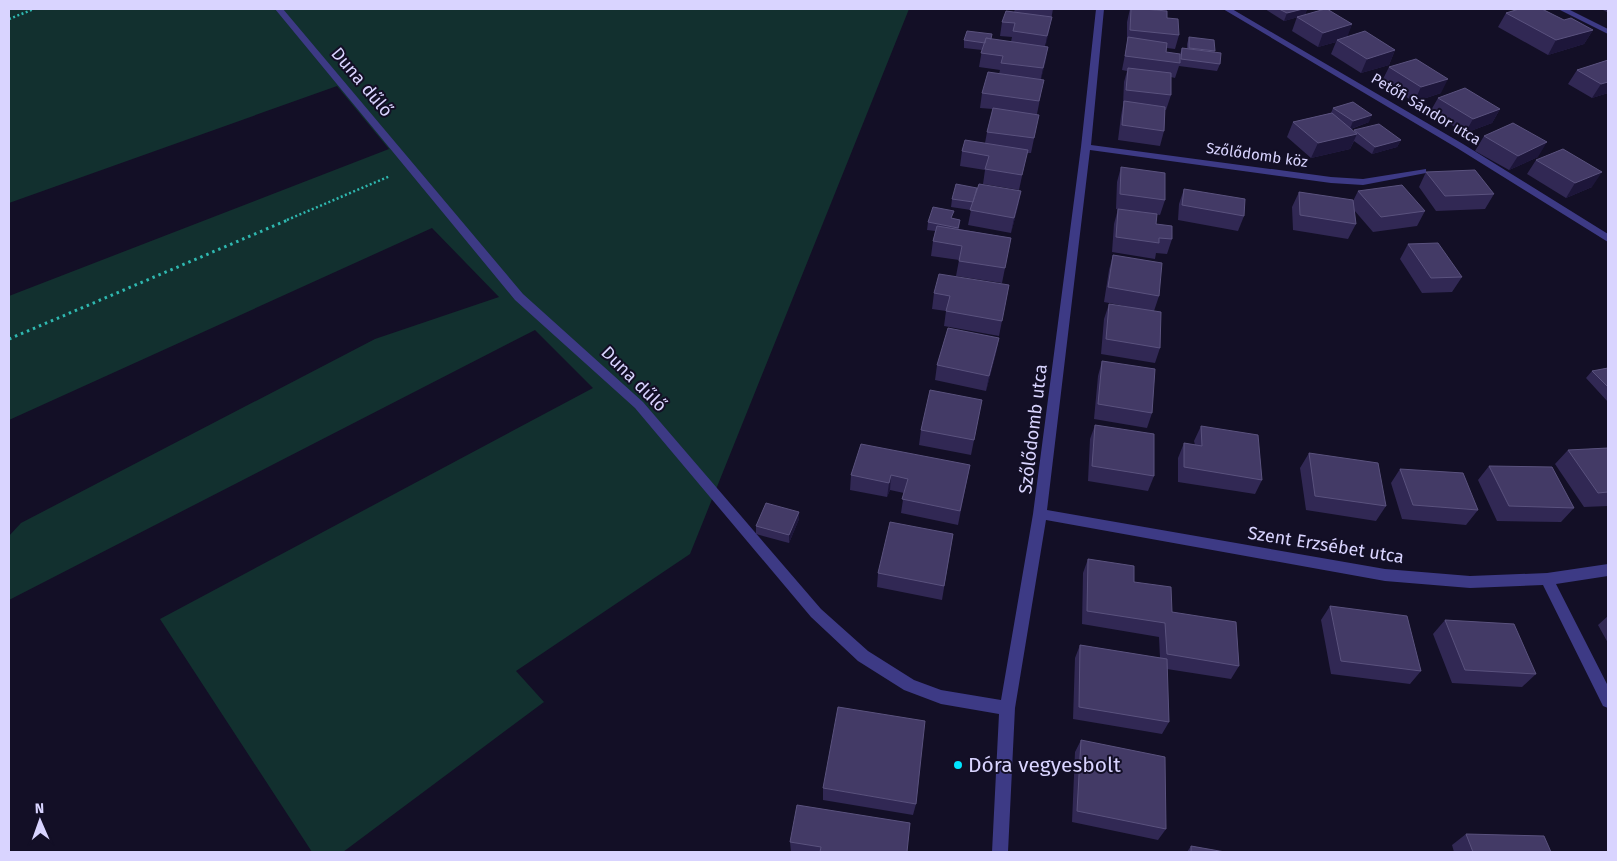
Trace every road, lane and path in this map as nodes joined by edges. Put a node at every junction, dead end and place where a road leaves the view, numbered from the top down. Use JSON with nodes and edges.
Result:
{"nodes":[{"id":1,"x":34,"y":9,"type":"edge"},
{"id":2,"x":279,"y":9,"type":"edge"},
{"id":3,"x":1100,"y":9,"type":"edge"},
{"id":4,"x":1227,"y":9,"type":"edge"},
{"id":5,"x":1562,"y":9,"type":"edge"},
{"id":6,"x":9,"y":19,"type":"edge"},
{"id":7,"x":1608,"y":32,"type":"edge"},
{"id":8,"x":1086,"y":147,"type":"junction"},
{"id":9,"x":411,"y":167,"type":"junction"},
{"id":10,"x":1423,"y":171,"type":"dead end"},
{"id":11,"x":1608,"y":239,"type":"edge"},
{"id":12,"x":9,"y":339,"type":"edge"},
{"id":13,"x":1040,"y":514,"type":"junction"},
{"id":14,"x":1608,"y":570,"type":"edge"},
{"id":15,"x":1547,"y":579,"type":"junction"},
{"id":16,"x":1608,"y":701,"type":"edge"},
{"id":17,"x":1007,"y":708,"type":"junction"},
{"id":18,"x":1000,"y":852,"type":"edge"}],
"edges":[{"from":1,"to":6,"type":"path"},
{"from":2,"to":9,"type":"street","name":"Duna dűlő"},
{"from":3,"to":8,"type":"street","name":"Szőlődomb utca"},
{"from":4,"to":11,"type":"street","name":"Petőfi Sándor utca"},
{"from":5,"to":7,"type":"street"},
{"from":8,"to":10,"type":"street","name":"Szőlődomb köz"},
{"from":8,"to":13,"type":"street","name":"Szőlődomb utca"},
{"from":9,"to":12,"type":"path"},
{"from":9,"to":17,"type":"street","name":"Duna dűlő"},
{"from":13,"to":15,"type":"street","name":"Szent Erzsébet utca"},
{"from":13,"to":17,"type":"street","name":"Szőlődomb utca"},
{"from":14,"to":15,"type":"street","name":"Szent Erzsébet utca"},
{"from":15,"to":16,"type":"street"},
{"from":17,"to":18,"type":"street","name":"Szőlődomb utca"}]}
